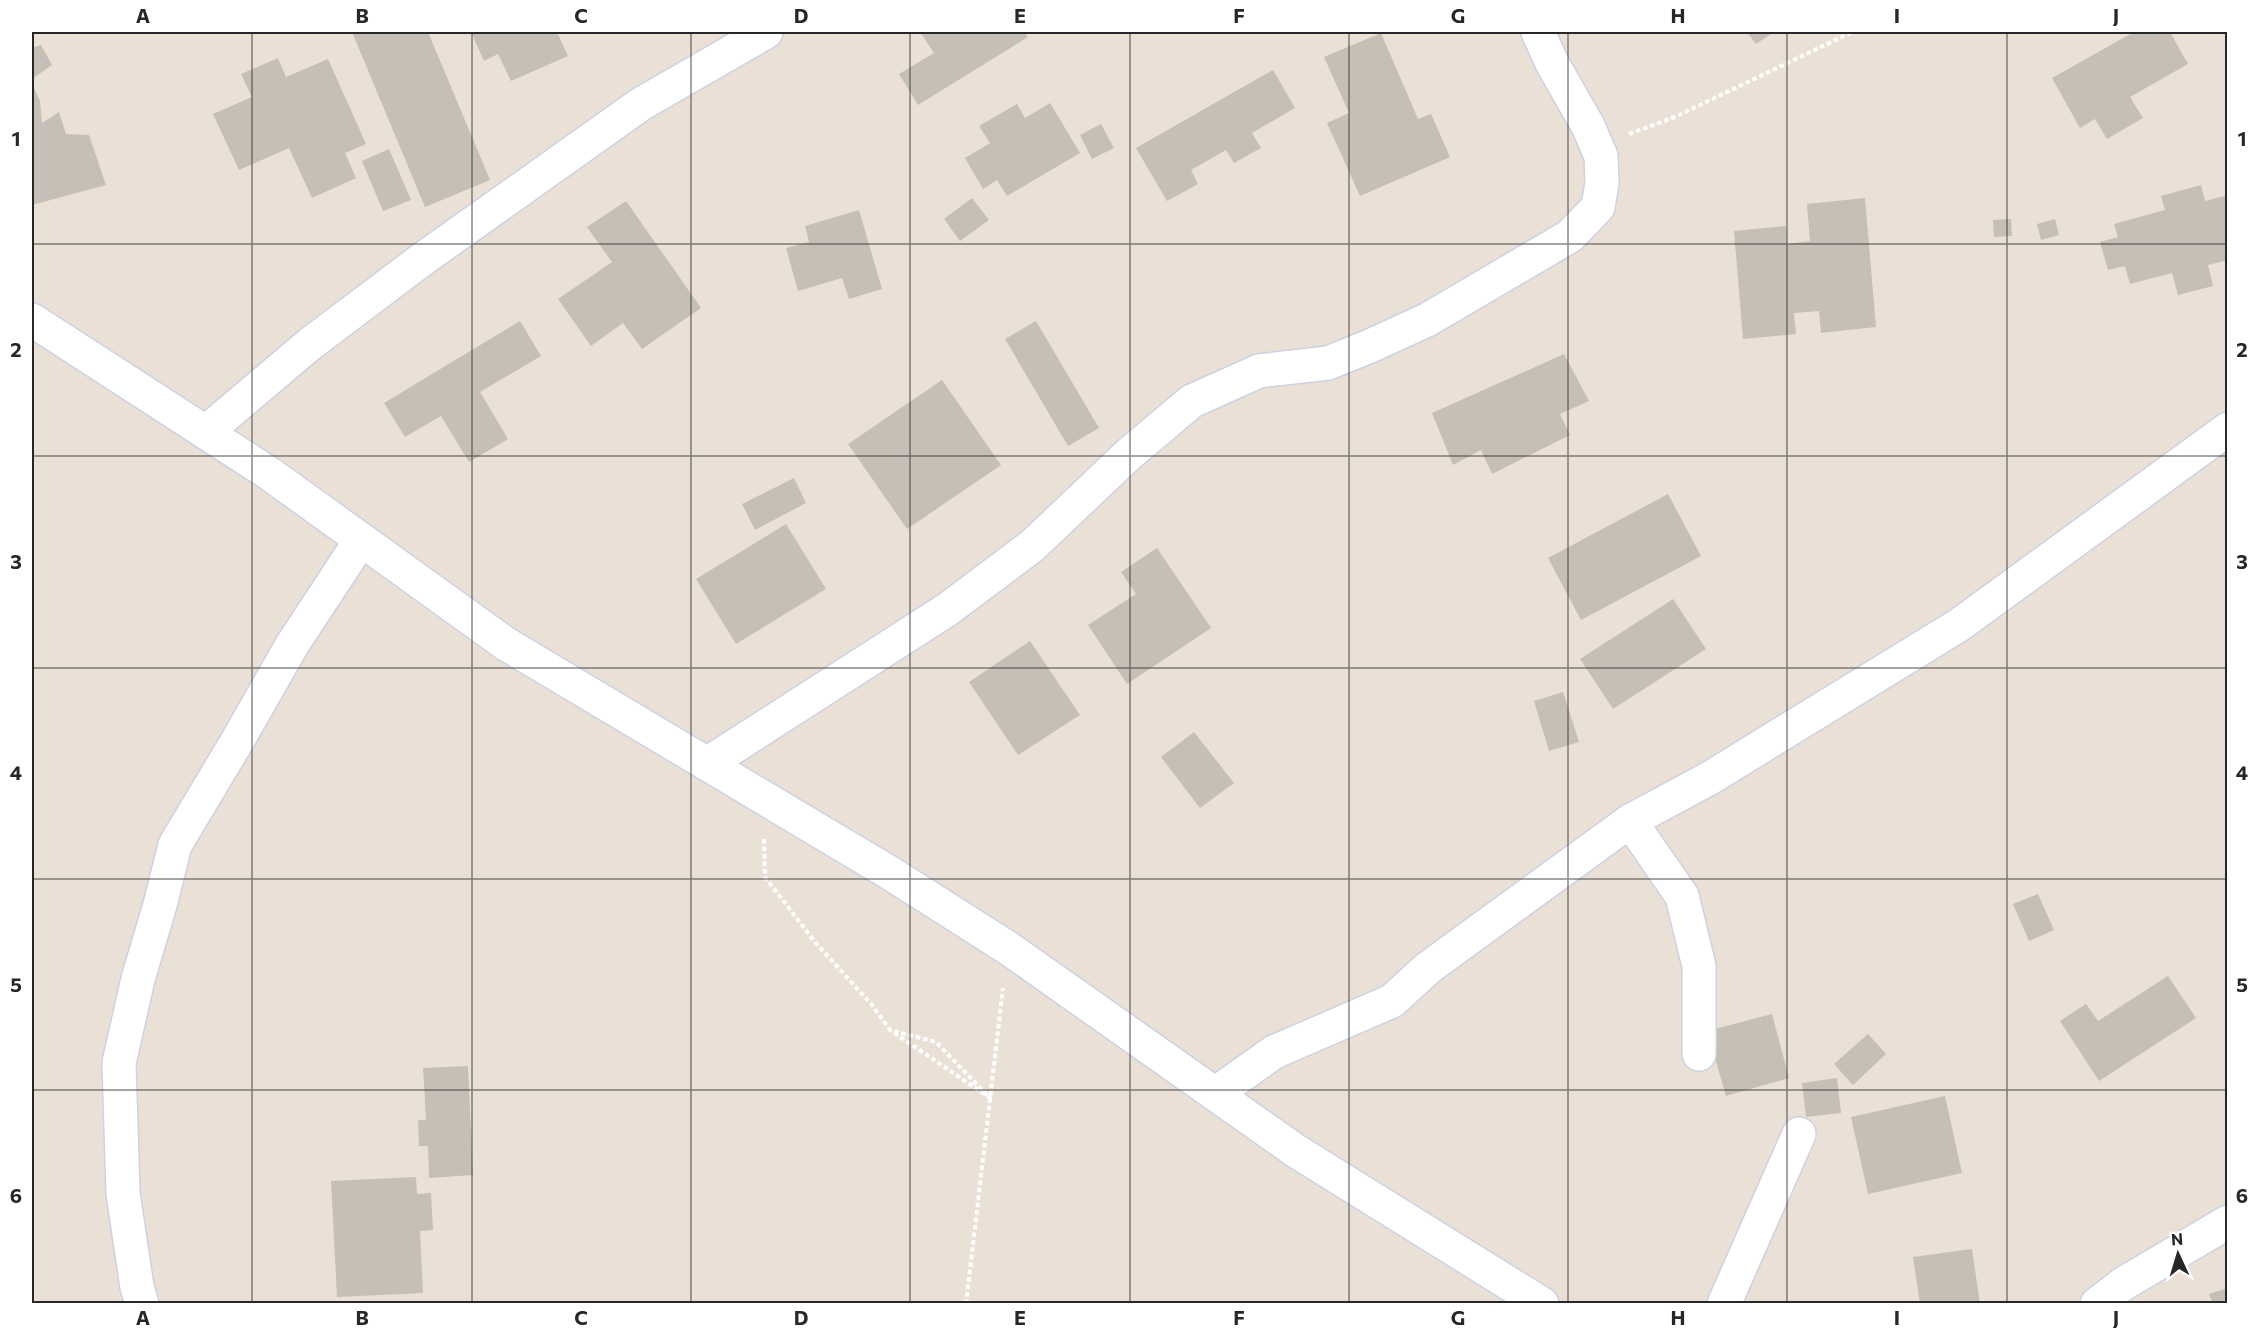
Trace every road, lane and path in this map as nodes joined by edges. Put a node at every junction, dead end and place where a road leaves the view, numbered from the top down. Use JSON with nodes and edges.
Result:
{"nodes":[{"id":1,"x":766,"y":32,"type":"edge"},
{"id":2,"x":1538,"y":32,"type":"edge"},
{"id":3,"x":1852,"y":32,"type":"edge"},
{"id":4,"x":1597,"y":146,"type":"junction"},
{"id":5,"x":32,"y":320,"type":"edge"},
{"id":6,"x":2228,"y":429,"type":"edge"},
{"id":7,"x":206,"y":432,"type":"junction"},
{"id":8,"x":361,"y":540,"type":"junction"},
{"id":9,"x":707,"y":764,"type":"junction"},
{"id":10,"x":763,"y":797,"type":"junction"},
{"id":11,"x":1630,"y":821,"type":"junction"},
{"id":12,"x":1008,"y":948,"type":"junction"},
{"id":13,"x":890,"y":1029,"type":"junction"},
{"id":14,"x":1699,"y":1054,"type":"dead end"},
{"id":15,"x":1215,"y":1094,"type":"junction"},
{"id":16,"x":990,"y":1098,"type":"junction"},
{"id":17,"x":1799,"y":1134,"type":"dead end"},
{"id":18,"x":2228,"y":1222,"type":"edge"},
{"id":19,"x":142,"y":1304,"type":"edge"},
{"id":20,"x":966,"y":1304,"type":"edge"},
{"id":21,"x":1542,"y":1304,"type":"edge"},
{"id":22,"x":1724,"y":1304,"type":"edge"},
{"id":23,"x":2097,"y":1304,"type":"edge"}],
"edges":[{"from":1,"to":7,"type":"street"},
{"from":2,"to":4,"type":"street"},
{"from":3,"to":4,"type":"path"},
{"from":4,"to":9,"type":"street"},
{"from":5,"to":7,"type":"street"},
{"from":6,"to":11,"type":"street"},
{"from":7,"to":8,"type":"street"},
{"from":8,"to":9,"type":"street"},
{"from":8,"to":19,"type":"street"},
{"from":9,"to":10,"type":"street"},
{"from":10,"to":12,"type":"street"},
{"from":10,"to":13,"type":"path"},
{"from":11,"to":14,"type":"street"},
{"from":11,"to":15,"type":"street"},
{"from":12,"to":15,"type":"street"},
{"from":12,"to":16,"type":"path"},
{"from":13,"to":16,"type":"path"},
{"from":13,"to":16,"type":"path"},
{"from":15,"to":21,"type":"street"},
{"from":16,"to":20,"type":"path"},
{"from":17,"to":22,"type":"street"},
{"from":18,"to":23,"type":"street"}]}
